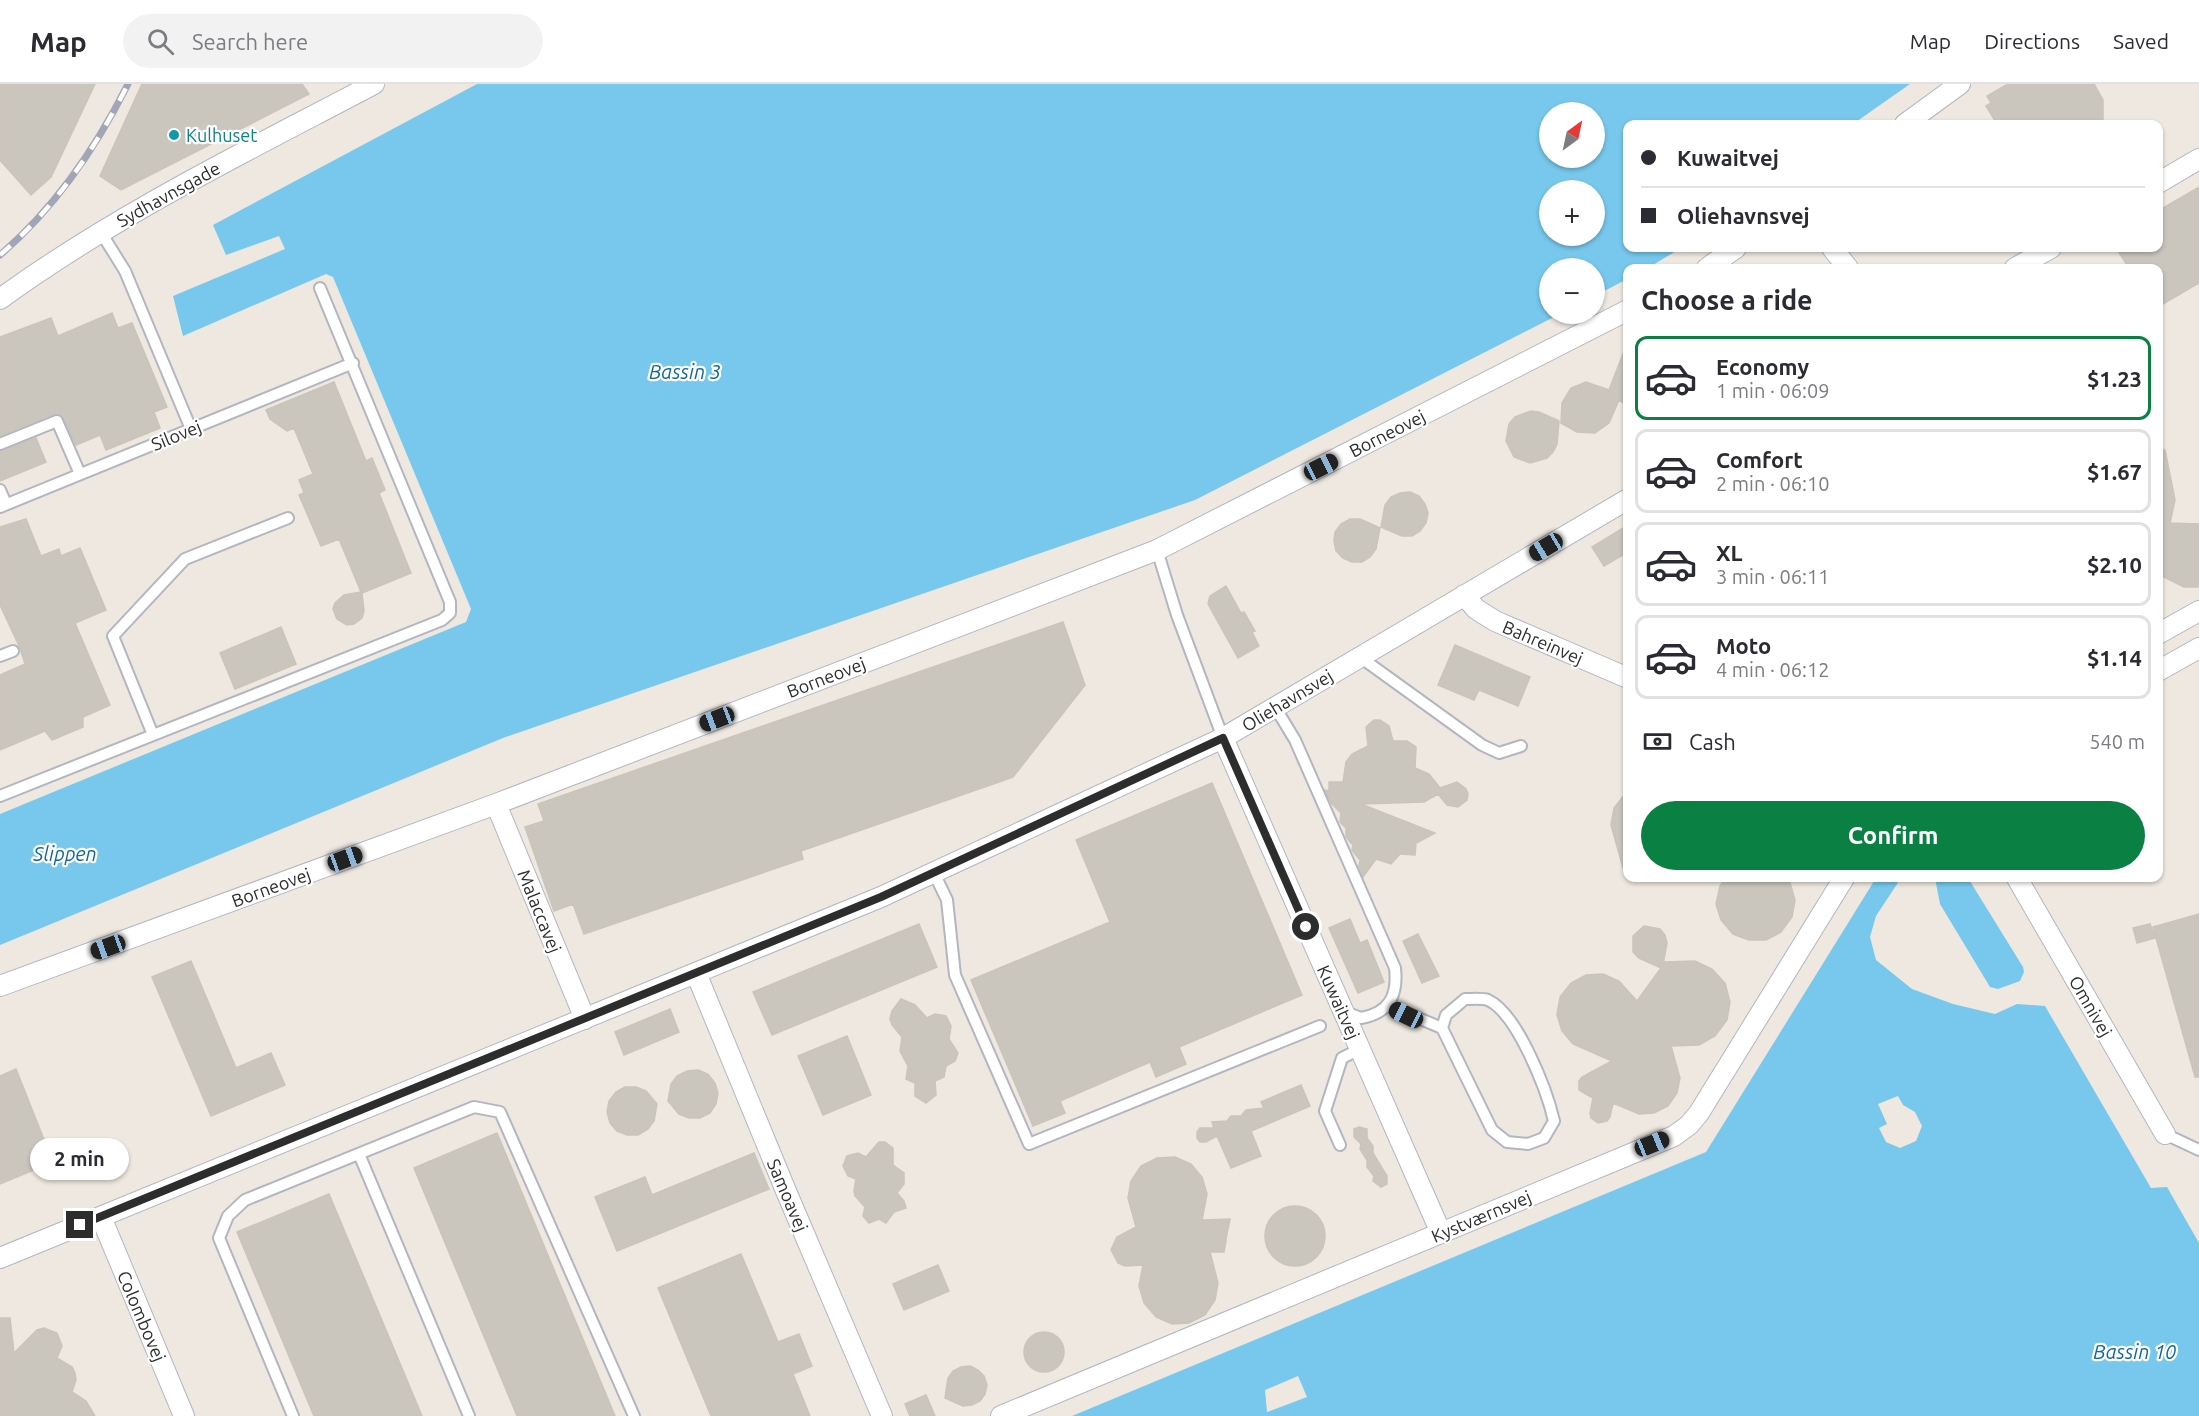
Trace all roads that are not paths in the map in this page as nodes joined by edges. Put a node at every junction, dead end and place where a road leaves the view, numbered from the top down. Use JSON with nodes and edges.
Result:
{"nodes":[{"id":1,"x":374,"y":84,"type":"edge"},
{"id":2,"x":1960,"y":84,"type":"edge"},
{"id":3,"x":1910,"y":120,"type":"edge"},
{"id":4,"x":2199,"y":159,"type":"edge"},
{"id":5,"x":2163,"y":180,"type":"edge"},
{"id":6,"x":100,"y":231,"type":"junction"},
{"id":7,"x":1730,"y":252,"type":"edge"},
{"id":8,"x":1835,"y":252,"type":"edge"},
{"id":9,"x":2044,"y":252,"type":"edge"},
{"id":10,"x":1713,"y":264,"type":"edge"},
{"id":11,"x":1845,"y":264,"type":"edge"},
{"id":12,"x":2022,"y":264,"type":"edge"},
{"id":13,"x":320,"y":288,"type":"dead end"},
{"id":14,"x":0,"y":299,"type":"edge"},
{"id":15,"x":1623,"y":313,"type":"edge"},
{"id":16,"x":353,"y":363,"type":"junction"},
{"id":17,"x":191,"y":429,"type":"junction"},
{"id":18,"x":0,"y":444,"type":"edge"},
{"id":19,"x":80,"y":474,"type":"junction"},
{"id":20,"x":0,"y":490,"type":"edge"},
{"id":21,"x":1623,"y":501,"type":"edge"},
{"id":22,"x":3,"y":506,"type":"edge"},
{"id":23,"x":288,"y":518,"type":"dead end"},
{"id":24,"x":1157,"y":550,"type":"junction"},
{"id":25,"x":1464,"y":596,"type":"junction"},
{"id":26,"x":2199,"y":610,"type":"edge"},
{"id":27,"x":2163,"y":631,"type":"edge"},
{"id":28,"x":2199,"y":648,"type":"edge"},
{"id":29,"x":13,"y":651,"type":"dead end"},
{"id":30,"x":0,"y":656,"type":"edge"},
{"id":31,"x":1360,"y":657,"type":"junction"},
{"id":32,"x":2163,"y":668,"type":"edge"},
{"id":33,"x":1623,"y":676,"type":"edge"},
{"id":34,"x":1275,"y":707,"type":"junction"},
{"id":35,"x":153,"y":735,"type":"junction"},
{"id":36,"x":1223,"y":738,"type":"junction"},
{"id":37,"x":1521,"y":746,"type":"dead end"},
{"id":38,"x":0,"y":796,"type":"edge"},
{"id":39,"x":496,"y":804,"type":"junction"},
{"id":40,"x":934,"y":873,"type":"junction"},
{"id":41,"x":1842,"y":882,"type":"edge"},
{"id":42,"x":2019,"y":882,"type":"edge"},
{"id":43,"x":696,"y":973,"type":"junction"},
{"id":44,"x":0,"y":987,"type":"edge"},
{"id":45,"x":1387,"y":1005,"type":"junction"},
{"id":46,"x":1343,"y":1011,"type":"junction"},
{"id":47,"x":585,"y":1018,"type":"junction"},
{"id":48,"x":1320,"y":1026,"type":"dead end"},
{"id":49,"x":1442,"y":1028,"type":"junction"},
{"id":50,"x":1360,"y":1049,"type":"junction"},
{"id":51,"x":2165,"y":1134,"type":"joint"},
{"id":52,"x":1340,"y":1145,"type":"dead end"},
{"id":53,"x":2199,"y":1150,"type":"edge"},
{"id":54,"x":359,"y":1154,"type":"junction"},
{"id":55,"x":101,"y":1217,"type":"junction"},
{"id":56,"x":1441,"y":1233,"type":"junction"},
{"id":57,"x":0,"y":1258,"type":"edge"},
{"id":58,"x":184,"y":1416,"type":"edge"},
{"id":59,"x":292,"y":1416,"type":"edge"},
{"id":60,"x":469,"y":1416,"type":"edge"},
{"id":61,"x":634,"y":1416,"type":"edge"},
{"id":62,"x":882,"y":1416,"type":"edge"},
{"id":63,"x":1001,"y":1416,"type":"edge"}],
"edges":[{"from":1,"to":6,"type":"street","name":"Sydhavnsgade"},
{"from":2,"to":3,"type":"street"},
{"from":4,"to":5,"type":"street"},
{"from":6,"to":14,"type":"street","name":"Sydhavnsgade"},
{"from":6,"to":17,"type":"lane"},
{"from":7,"to":10,"type":"street"},
{"from":8,"to":11,"type":"street"},
{"from":9,"to":12,"type":"street"},
{"from":13,"to":16,"type":"lane"},
{"from":15,"to":24,"type":"street","name":"Borneovej"},
{"from":16,"to":17,"type":"lane","name":"Silovej"},
{"from":16,"to":35,"type":"lane"},
{"from":17,"to":19,"type":"lane","name":"Silovej"},
{"from":18,"to":19,"type":"lane"},
{"from":19,"to":22,"type":"lane","name":"Silovej"},
{"from":20,"to":22,"type":"lane"},
{"from":21,"to":25,"type":"street","name":"Oliehavnsvej"},
{"from":23,"to":35,"type":"lane"},
{"from":24,"to":36,"type":"lane"},
{"from":24,"to":39,"type":"street","name":"Borneovej"},
{"from":25,"to":31,"type":"street","name":"Oliehavnsvej"},
{"from":25,"to":33,"type":"street","name":"Bahreinvej"},
{"from":26,"to":27,"type":"street"},
{"from":28,"to":32,"type":"street"},
{"from":29,"to":30,"type":"lane"},
{"from":31,"to":34,"type":"street","name":"Oliehavnsvej"},
{"from":31,"to":37,"type":"lane"},
{"from":34,"to":36,"type":"street","name":"Oliehavnsvej"},
{"from":34,"to":45,"type":"lane"},
{"from":35,"to":38,"type":"lane"},
{"from":36,"to":40,"type":"street","name":"Oliehavnsvej"},
{"from":36,"to":46,"type":"street","name":"Kuwaitvej"},
{"from":39,"to":44,"type":"street","name":"Borneovej"},
{"from":39,"to":47,"type":"street","name":"Malaccavej"},
{"from":40,"to":43,"type":"street","name":"Oliehavnsvej"},
{"from":40,"to":48,"type":"lane"},
{"from":41,"to":56,"type":"street","name":"Kystværnsvej"},
{"from":42,"to":51,"type":"street","name":"Omnivej"},
{"from":43,"to":47,"type":"street","name":"Oliehavnsvej"},
{"from":43,"to":62,"type":"street","name":"Samoavej"},
{"from":45,"to":46,"type":"lane"},
{"from":45,"to":49,"type":"lane"},
{"from":46,"to":50,"type":"street","name":"Kuwaitvej"},
{"from":47,"to":55,"type":"street","name":"Oliehavnsvej"},
{"from":49,"to":49,"type":"lane"},
{"from":50,"to":52,"type":"lane"},
{"from":50,"to":56,"type":"street","name":"Kuwaitvej"},
{"from":51,"to":53,"type":"lane"},
{"from":54,"to":59,"type":"lane"},
{"from":54,"to":60,"type":"lane"},
{"from":54,"to":61,"type":"lane"},
{"from":55,"to":57,"type":"street","name":"Oliehavnsvej"},
{"from":55,"to":58,"type":"street","name":"Colombovej"},
{"from":56,"to":63,"type":"street","name":"Kystværnsvej"}]}
